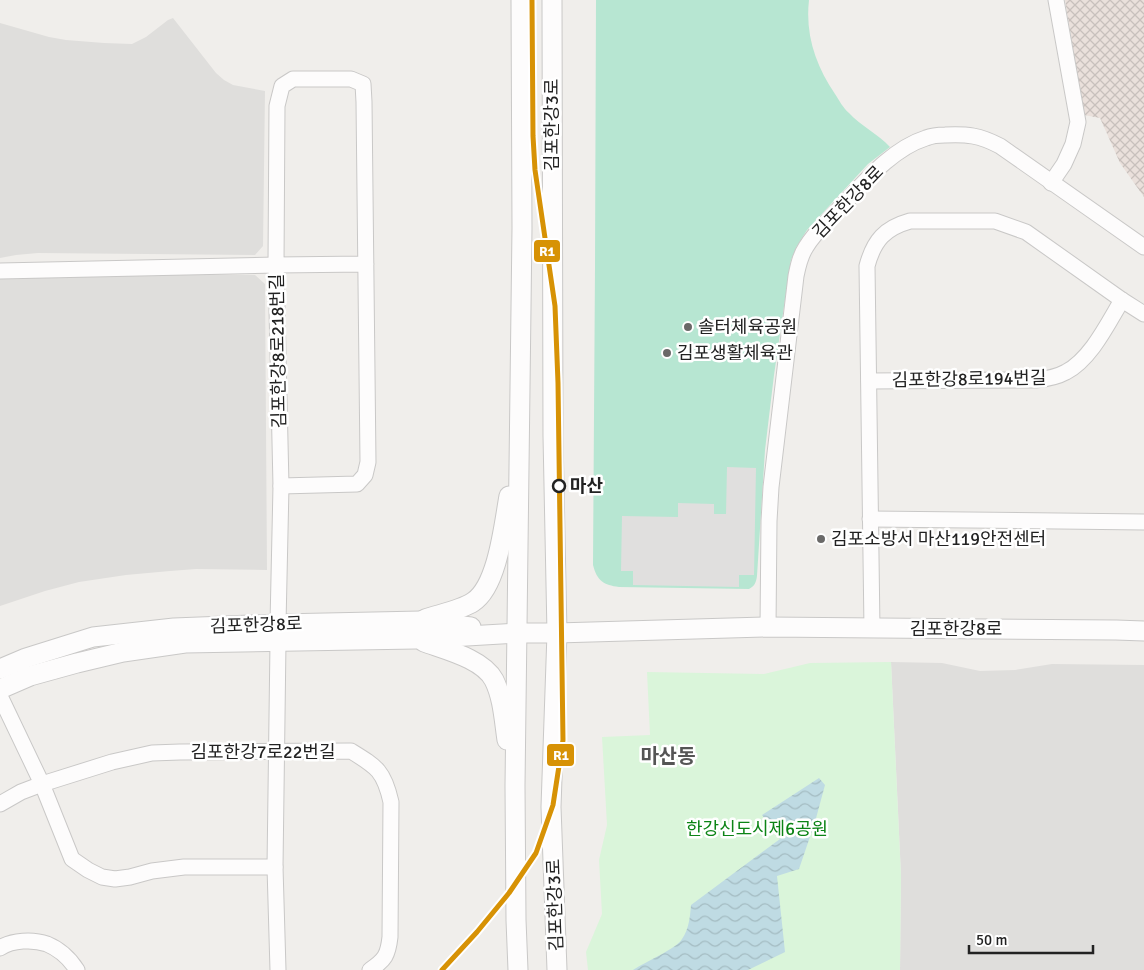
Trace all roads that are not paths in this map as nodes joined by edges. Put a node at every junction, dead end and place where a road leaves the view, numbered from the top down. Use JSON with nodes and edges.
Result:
{"nodes":[{"id":1,"x":521,"y":0,"type":"edge"},
{"id":2,"x":552,"y":0,"type":"edge"},
{"id":3,"x":1056,"y":0,"type":"edge"},
{"id":4,"x":1051,"y":183,"type":"junction"},
{"id":5,"x":1144,"y":247,"type":"edge"},
{"id":6,"x":366,"y":264,"type":"junction"},
{"id":7,"x":276,"y":265,"type":"junction"},
{"id":8,"x":0,"y":271,"type":"edge"},
{"id":9,"x":1122,"y":300,"type":"junction"},
{"id":10,"x":1144,"y":314,"type":"edge"},
{"id":11,"x":869,"y":381,"type":"junction"},
{"id":12,"x":518,"y":446,"type":"junction"},
{"id":13,"x":281,"y":486,"type":"junction"},
{"id":14,"x":870,"y":519,"type":"junction"},
{"id":15,"x":1144,"y":522,"type":"edge"},
{"id":16,"x":422,"y":620,"type":"junction"},
{"id":17,"x":768,"y":628,"type":"junction"},
{"id":18,"x":872,"y":629,"type":"junction"},
{"id":19,"x":1144,"y":631,"type":"edge"},
{"id":20,"x":278,"y":633,"type":"junction"},
{"id":21,"x":517,"y":633,"type":"junction"},
{"id":22,"x":556,"y":634,"type":"junction"},
{"id":23,"x":416,"y":639,"type":"junction"},
{"id":24,"x":0,"y":669,"type":"edge"},
{"id":25,"x":0,"y":689,"type":"edge"},
{"id":26,"x":0,"y":696,"type":"edge"},
{"id":27,"x":277,"y":752,"type":"junction"},
{"id":28,"x":42,"y":784,"type":"junction"},
{"id":29,"x":515,"y":786,"type":"junction"},
{"id":30,"x":0,"y":804,"type":"edge"},
{"id":31,"x":275,"y":867,"type":"junction"},
{"id":32,"x":0,"y":948,"type":"edge"},
{"id":33,"x":77,"y":970,"type":"edge"},
{"id":34,"x":278,"y":970,"type":"edge"},
{"id":35,"x":370,"y":970,"type":"edge"},
{"id":36,"x":518,"y":970,"type":"edge"},
{"id":37,"x":557,"y":970,"type":"edge"}],
"edges":[{"from":1,"to":12,"type":"street","name":"김포한강3로"},
{"from":2,"to":22,"type":"street","name":"김포한강3로"},
{"from":3,"to":4,"type":"street"},
{"from":4,"to":5,"type":"street","name":"김포한강8로"},
{"from":4,"to":17,"type":"street","name":"김포한강8로"},
{"from":6,"to":7,"type":"street"},
{"from":6,"to":7,"type":"street"},
{"from":6,"to":13,"type":"street"},
{"from":7,"to":8,"type":"street","name":"김포한강8로218번길"},
{"from":7,"to":13,"type":"street","name":"김포한강8로218번길"},
{"from":9,"to":10,"type":"street","name":"김포한강8로194번길"},
{"from":9,"to":11,"type":"street","name":"김포한강8로194번길"},
{"from":9,"to":11,"type":"street","name":"김포한강8로194번길"},
{"from":11,"to":14,"type":"street","name":"김포한강8로194번길"},
{"from":12,"to":16,"type":"street"},
{"from":12,"to":21,"type":"street","name":"김포한강3로"},
{"from":13,"to":20,"type":"street","name":"김포한강8로218번길"},
{"from":14,"to":15,"type":"street"},
{"from":14,"to":18,"type":"street","name":"김포한강8로194번길"},
{"from":16,"to":20,"type":"street","name":"김포한강8로"},
{"from":16,"to":21,"type":"street","name":"김포한강8로"},
{"from":17,"to":18,"type":"street","name":"김포한강8로"},
{"from":17,"to":22,"type":"street","name":"김포한강8로"},
{"from":18,"to":19,"type":"street","name":"김포한강8로"},
{"from":20,"to":23,"type":"street","name":"김포한강8로"},
{"from":20,"to":24,"type":"street","name":"김포한강8로"},
{"from":20,"to":25,"type":"street","name":"김포한강8로"},
{"from":20,"to":27,"type":"street","name":"김포한강8로218번길"},
{"from":21,"to":22,"type":"street","name":"김포한강8로"},
{"from":21,"to":23,"type":"street","name":"김포한강8로"},
{"from":21,"to":29,"type":"street","name":"김포한강3로"},
{"from":22,"to":37,"type":"street","name":"김포한강3로"},
{"from":23,"to":29,"type":"street"},
{"from":26,"to":28,"type":"street"},
{"from":27,"to":28,"type":"street","name":"김포한강7로22번길"},
{"from":27,"to":31,"type":"street","name":"김포한강8로218번길"},
{"from":27,"to":35,"type":"street","name":"김포한강7로22번길"},
{"from":28,"to":30,"type":"street","name":"김포한강7로22번길"},
{"from":28,"to":31,"type":"street"},
{"from":29,"to":36,"type":"street","name":"김포한강3로"},
{"from":31,"to":34,"type":"street","name":"김포한강8로218번길"},
{"from":32,"to":33,"type":"street"}]}
